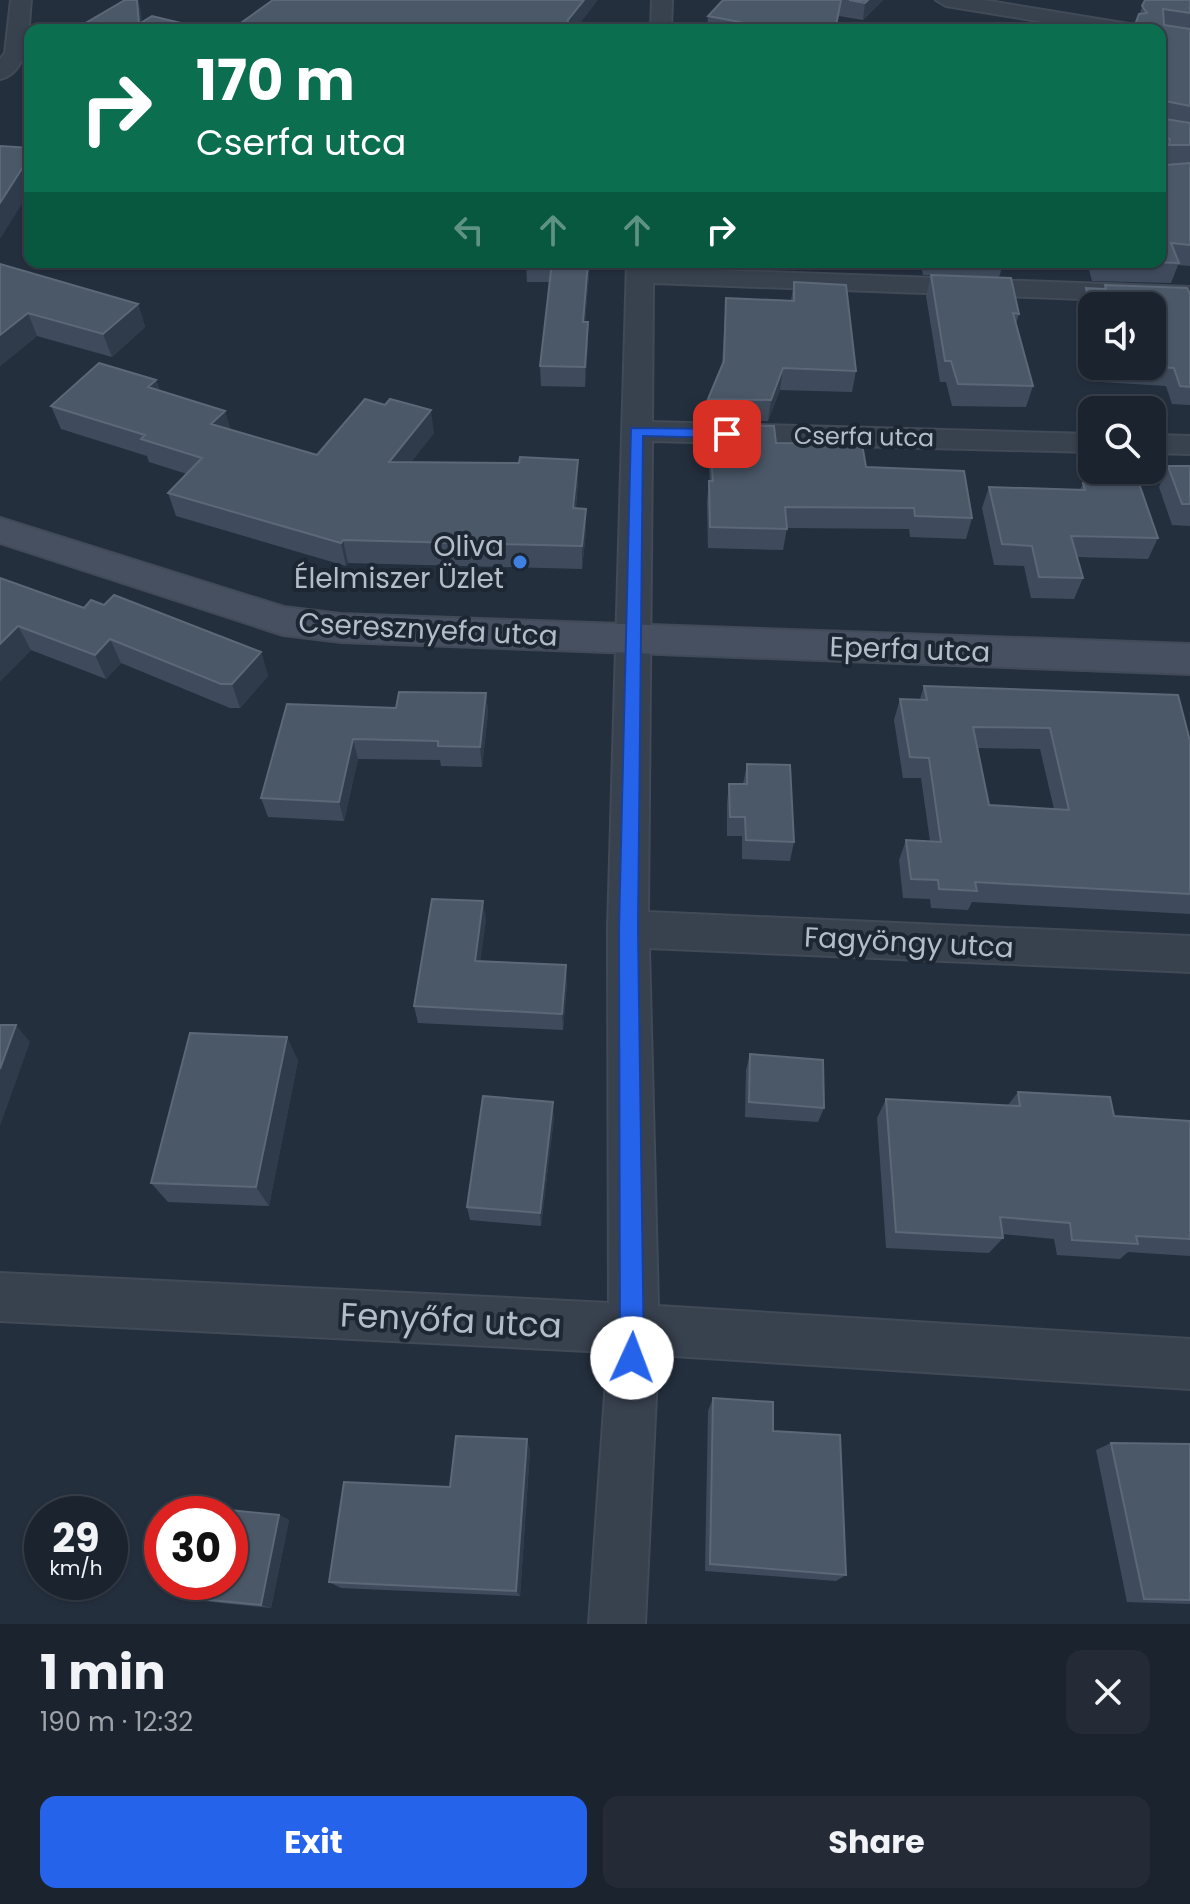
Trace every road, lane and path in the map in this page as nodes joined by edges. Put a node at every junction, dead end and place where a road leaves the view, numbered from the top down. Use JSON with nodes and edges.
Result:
{"nodes":[{"id":1,"x":21,"y":0,"type":"edge"},
{"id":2,"x":662,"y":0,"type":"edge"},
{"id":3,"x":946,"y":0,"type":"edge"},
{"id":4,"x":1089,"y":0,"type":"edge"},
{"id":5,"x":661,"y":24,"type":"edge"},
{"id":6,"x":1095,"y":24,"type":"edge"},
{"id":7,"x":1101,"y":24,"type":"edge"},
{"id":8,"x":15,"y":54,"type":"edge"},
{"id":9,"x":0,"y":73,"type":"edge"},
{"id":10,"x":640,"y":269,"type":"edge"},
{"id":11,"x":1190,"y":295,"type":"edge"},
{"id":12,"x":636,"y":431,"type":"junction"},
{"id":13,"x":1078,"y":443,"type":"edge"},
{"id":14,"x":1166,"y":444,"type":"edge"},
{"id":15,"x":1190,"y":445,"type":"edge"},
{"id":16,"x":0,"y":530,"type":"edge"},
{"id":17,"x":631,"y":640,"type":"junction"},
{"id":18,"x":1190,"y":659,"type":"edge"},
{"id":19,"x":628,"y":929,"type":"junction"},
{"id":20,"x":1190,"y":954,"type":"edge"},
{"id":21,"x":0,"y":1297,"type":"edge"},
{"id":22,"x":634,"y":1329,"type":"junction"},
{"id":23,"x":1190,"y":1364,"type":"edge"},
{"id":24,"x":617,"y":1624,"type":"edge"}],
"edges":[{"from":1,"to":8,"type":"street"},
{"from":2,"to":5,"type":"street"},
{"from":3,"to":6,"type":"street"},
{"from":4,"to":7,"type":"street"},
{"from":8,"to":9,"type":"street"},
{"from":10,"to":11,"type":"street"},
{"from":10,"to":12,"type":"street"},
{"from":12,"to":13,"type":"street","name":"Cserfa utca"},
{"from":12,"to":17,"type":"street"},
{"from":14,"to":15,"type":"street"},
{"from":16,"to":17,"type":"street","name":"Cseresznyefa utca"},
{"from":17,"to":18,"type":"street","name":"Eperfa utca"},
{"from":17,"to":19,"type":"street"},
{"from":19,"to":20,"type":"street","name":"Fagyöngy utca"},
{"from":19,"to":22,"type":"street"},
{"from":21,"to":22,"type":"street","name":"Fenyőfa utca"},
{"from":22,"to":23,"type":"street","name":"Fenyőfa utca"},
{"from":22,"to":24,"type":"street"}]}
